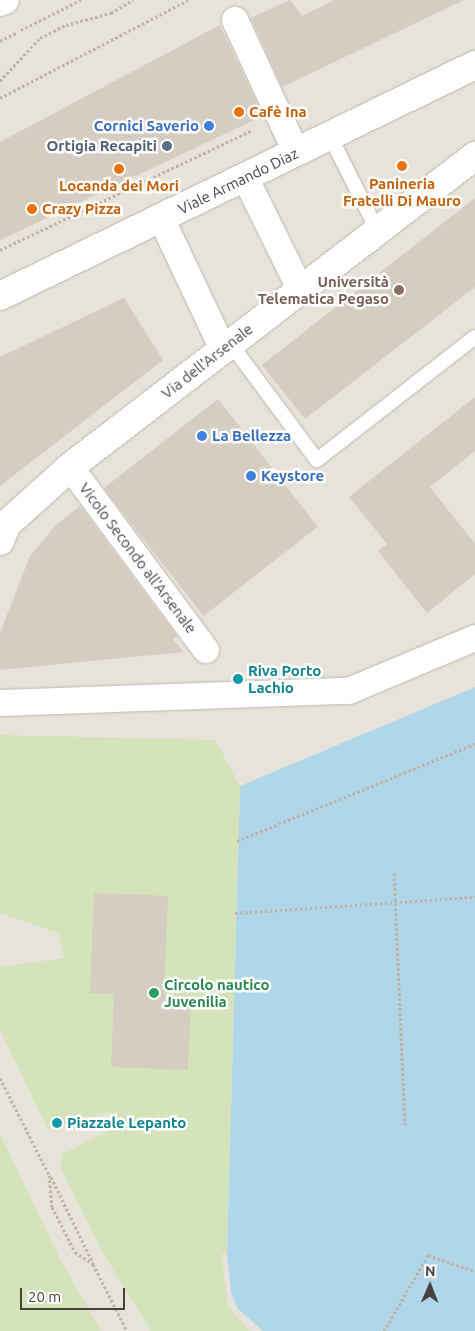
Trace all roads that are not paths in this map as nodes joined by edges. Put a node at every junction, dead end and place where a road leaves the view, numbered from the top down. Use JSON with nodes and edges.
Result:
{"nodes":[{"id":1,"x":5,"y":0,"type":"edge"},
{"id":2,"x":0,"y":2,"type":"edge"},
{"id":3,"x":236,"y":20,"type":"dead end"},
{"id":4,"x":469,"y":73,"type":"edge"},
{"id":5,"x":330,"y":136,"type":"junction"},
{"id":6,"x":296,"y":152,"type":"junction"},
{"id":7,"x":475,"y":156,"type":"edge"},
{"id":8,"x":245,"y":177,"type":"junction"},
{"id":9,"x":161,"y":218,"type":"junction"},
{"id":10,"x":377,"y":230,"type":"junction"},
{"id":11,"x":300,"y":289,"type":"junction"},
{"id":12,"x":0,"y":296,"type":"edge"},
{"id":13,"x":475,"y":337,"type":"edge"},
{"id":14,"x":227,"y":346,"type":"junction"},
{"id":15,"x":70,"y":467,"type":"junction"},
{"id":16,"x":0,"y":541,"type":"edge"},
{"id":17,"x":475,"y":638,"type":"edge"},
{"id":18,"x":206,"y":650,"type":"dead end"},
{"id":19,"x":0,"y":703,"type":"edge"}],
"edges":[{"from":1,"to":2,"type":"street"},
{"from":3,"to":6,"type":"street"},
{"from":4,"to":5,"type":"street","name":"Viale Armando Diaz"},
{"from":5,"to":6,"type":"street","name":"Viale Armando Diaz"},
{"from":5,"to":10,"type":"lane"},
{"from":6,"to":8,"type":"street","name":"Viale Armando Diaz"},
{"from":7,"to":10,"type":"street","name":"Via dell'Arsenale"},
{"from":8,"to":9,"type":"street","name":"Viale Armando Diaz"},
{"from":8,"to":11,"type":"street"},
{"from":9,"to":12,"type":"street","name":"Viale Armando Diaz"},
{"from":9,"to":14,"type":"street"},
{"from":10,"to":11,"type":"street","name":"Via dell'Arsenale"},
{"from":11,"to":14,"type":"street","name":"Via dell'Arsenale"},
{"from":13,"to":14,"type":"lane"},
{"from":14,"to":15,"type":"street","name":"Via dell'Arsenale"},
{"from":15,"to":16,"type":"street","name":"Via dell'Arsenale"},
{"from":15,"to":18,"type":"street","name":"Vicolo Secondo all'Arsenale"},
{"from":17,"to":19,"type":"street"}]}
